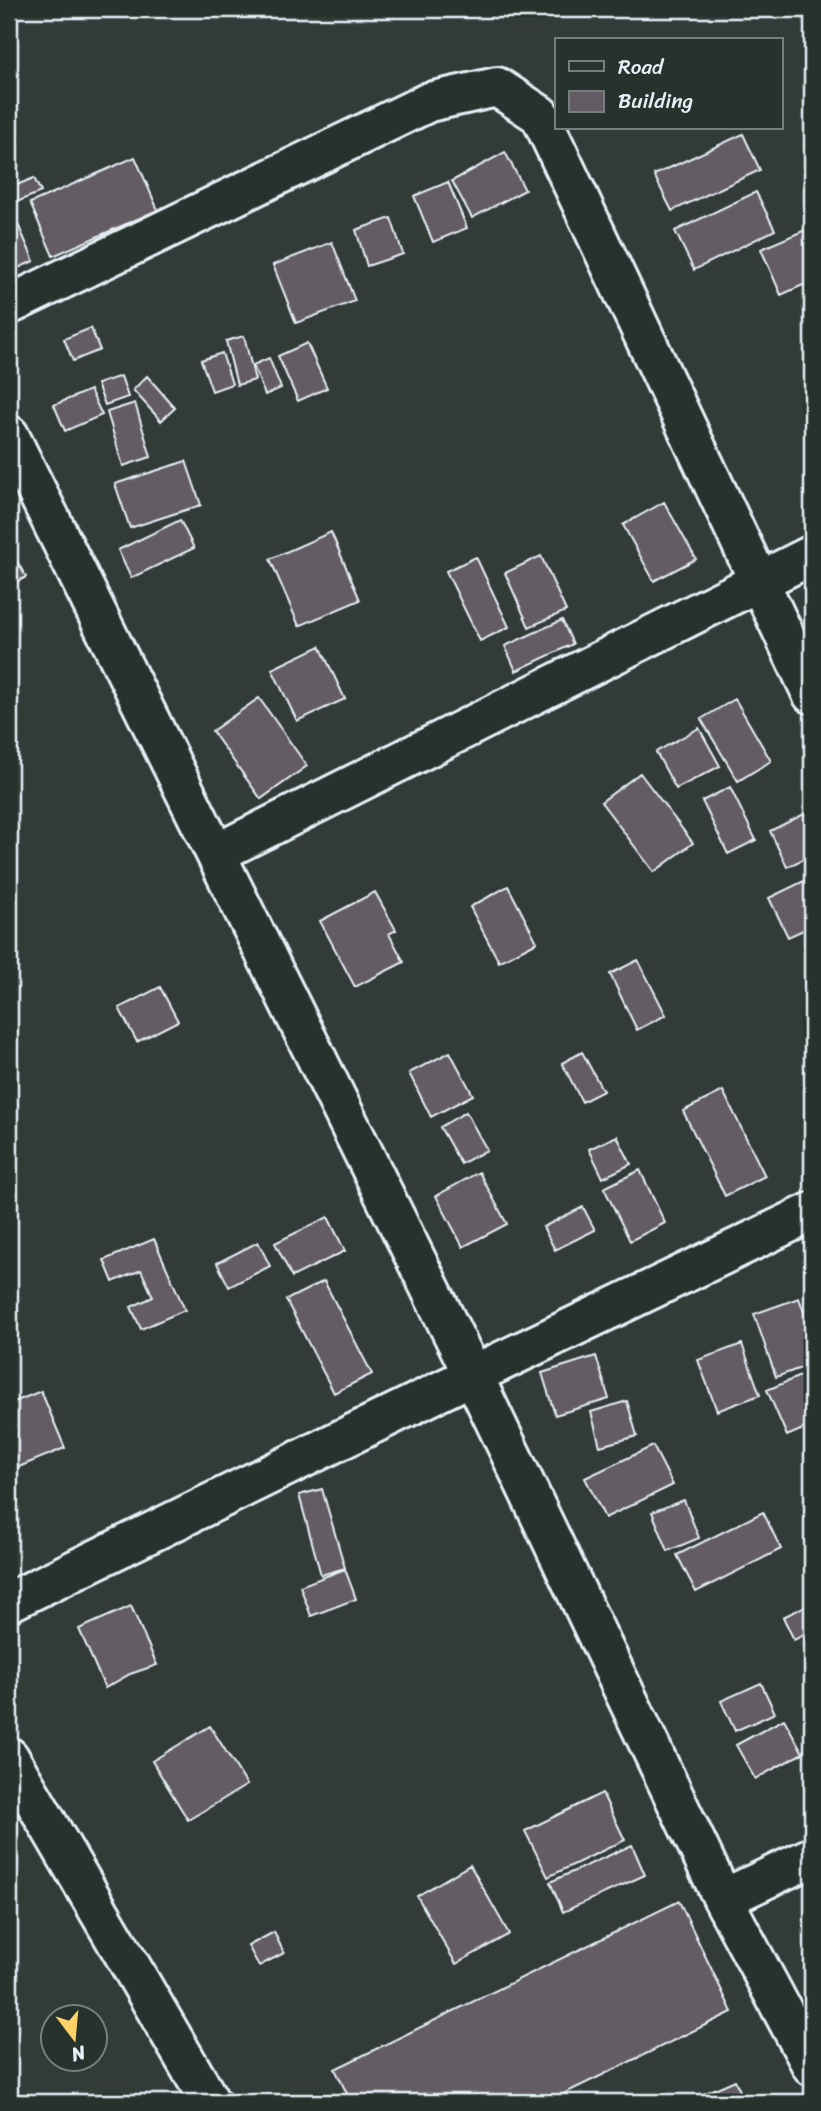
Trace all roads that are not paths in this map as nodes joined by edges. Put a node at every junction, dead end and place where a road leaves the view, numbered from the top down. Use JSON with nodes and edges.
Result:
{"nodes":[{"id":1,"x":9,"y":306,"type":"edge"},
{"id":2,"x":9,"y":435,"type":"edge"},
{"id":3,"x":812,"y":555,"type":"edge"},
{"id":4,"x":758,"y":581,"type":"junction"},
{"id":5,"x":812,"y":694,"type":"edge"},
{"id":6,"x":217,"y":853,"type":"junction"},
{"id":7,"x":812,"y":1212,"type":"edge"},
{"id":8,"x":473,"y":1375,"type":"junction"},
{"id":9,"x":9,"y":1602,"type":"edge"},
{"id":10,"x":9,"y":1758,"type":"edge"},
{"id":11,"x":812,"y":1857,"type":"edge"},
{"id":12,"x":723,"y":1899,"type":"junction"},
{"id":13,"x":812,"y":2066,"type":"edge"},
{"id":14,"x":210,"y":2102,"type":"edge"}],
"edges":[{"from":1,"to":4,"type":"main road"},
{"from":2,"to":6,"type":"main road"},
{"from":3,"to":4,"type":"main road"},
{"from":4,"to":5,"type":"main road"},
{"from":4,"to":6,"type":"main road"},
{"from":6,"to":8,"type":"main road"},
{"from":7,"to":8,"type":"main road"},
{"from":8,"to":9,"type":"main road"},
{"from":8,"to":12,"type":"main road"},
{"from":10,"to":14,"type":"main road"},
{"from":11,"to":12,"type":"main road"},
{"from":12,"to":13,"type":"main road"}]}
